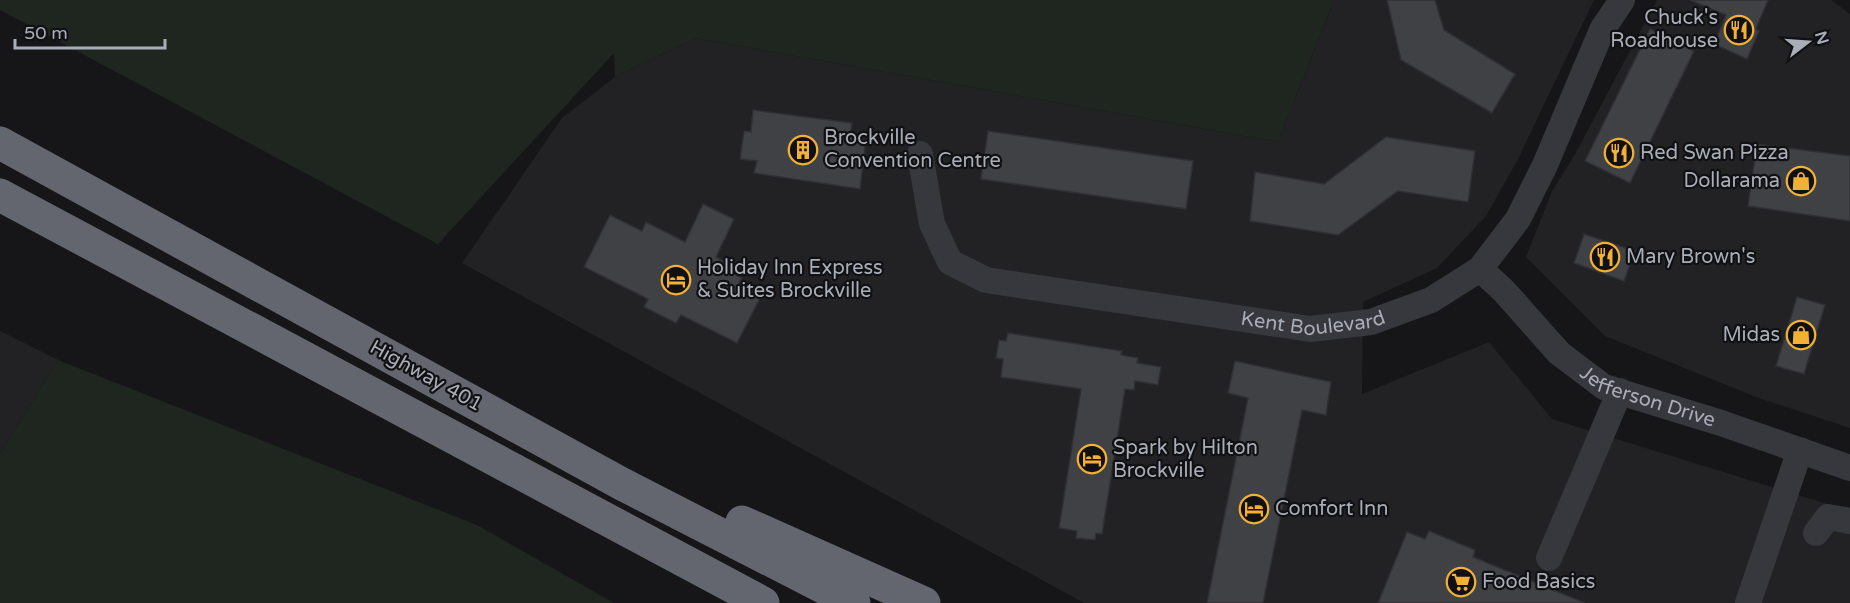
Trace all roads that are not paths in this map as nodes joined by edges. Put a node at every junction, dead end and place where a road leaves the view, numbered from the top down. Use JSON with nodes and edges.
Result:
{"nodes":[{"id":1,"x":1622,"y":0,"type":"edge"},
{"id":2,"x":0,"y":143,"type":"edge"},
{"id":3,"x":920,"y":154,"type":"dead end"},
{"id":4,"x":0,"y":195,"type":"edge"},
{"id":5,"x":1480,"y":269,"type":"junction"},
{"id":6,"x":1620,"y":391,"type":"junction"},
{"id":7,"x":1800,"y":450,"type":"junction"},
{"id":8,"x":1850,"y":465,"type":"edge"},
{"id":9,"x":622,"y":483,"type":"junction"},
{"id":10,"x":1850,"y":521,"type":"edge"},
{"id":11,"x":1816,"y":533,"type":"dead end"},
{"id":12,"x":1549,"y":558,"type":"dead end"},
{"id":13,"x":763,"y":603,"type":"edge"},
{"id":14,"x":854,"y":603,"type":"edge"},
{"id":15,"x":924,"y":603,"type":"edge"},
{"id":16,"x":1748,"y":603,"type":"edge"}],
"edges":[{"from":1,"to":5,"type":"street","name":"Kent Boulevard"},
{"from":2,"to":9,"type":"highway","name":"Highway 401"},
{"from":3,"to":5,"type":"street","name":"Kent Boulevard"},
{"from":4,"to":13,"type":"highway","name":"Highway 401"},
{"from":5,"to":6,"type":"street","name":"Jefferson Drive"},
{"from":6,"to":7,"type":"street","name":"Jefferson Drive"},
{"from":6,"to":12,"type":"street"},
{"from":7,"to":8,"type":"street","name":"Jefferson Drive"},
{"from":7,"to":16,"type":"street"},
{"from":9,"to":14,"type":"highway","name":"Highway 401"},
{"from":9,"to":15,"type":"highway"},
{"from":10,"to":11,"type":"street"}]}
